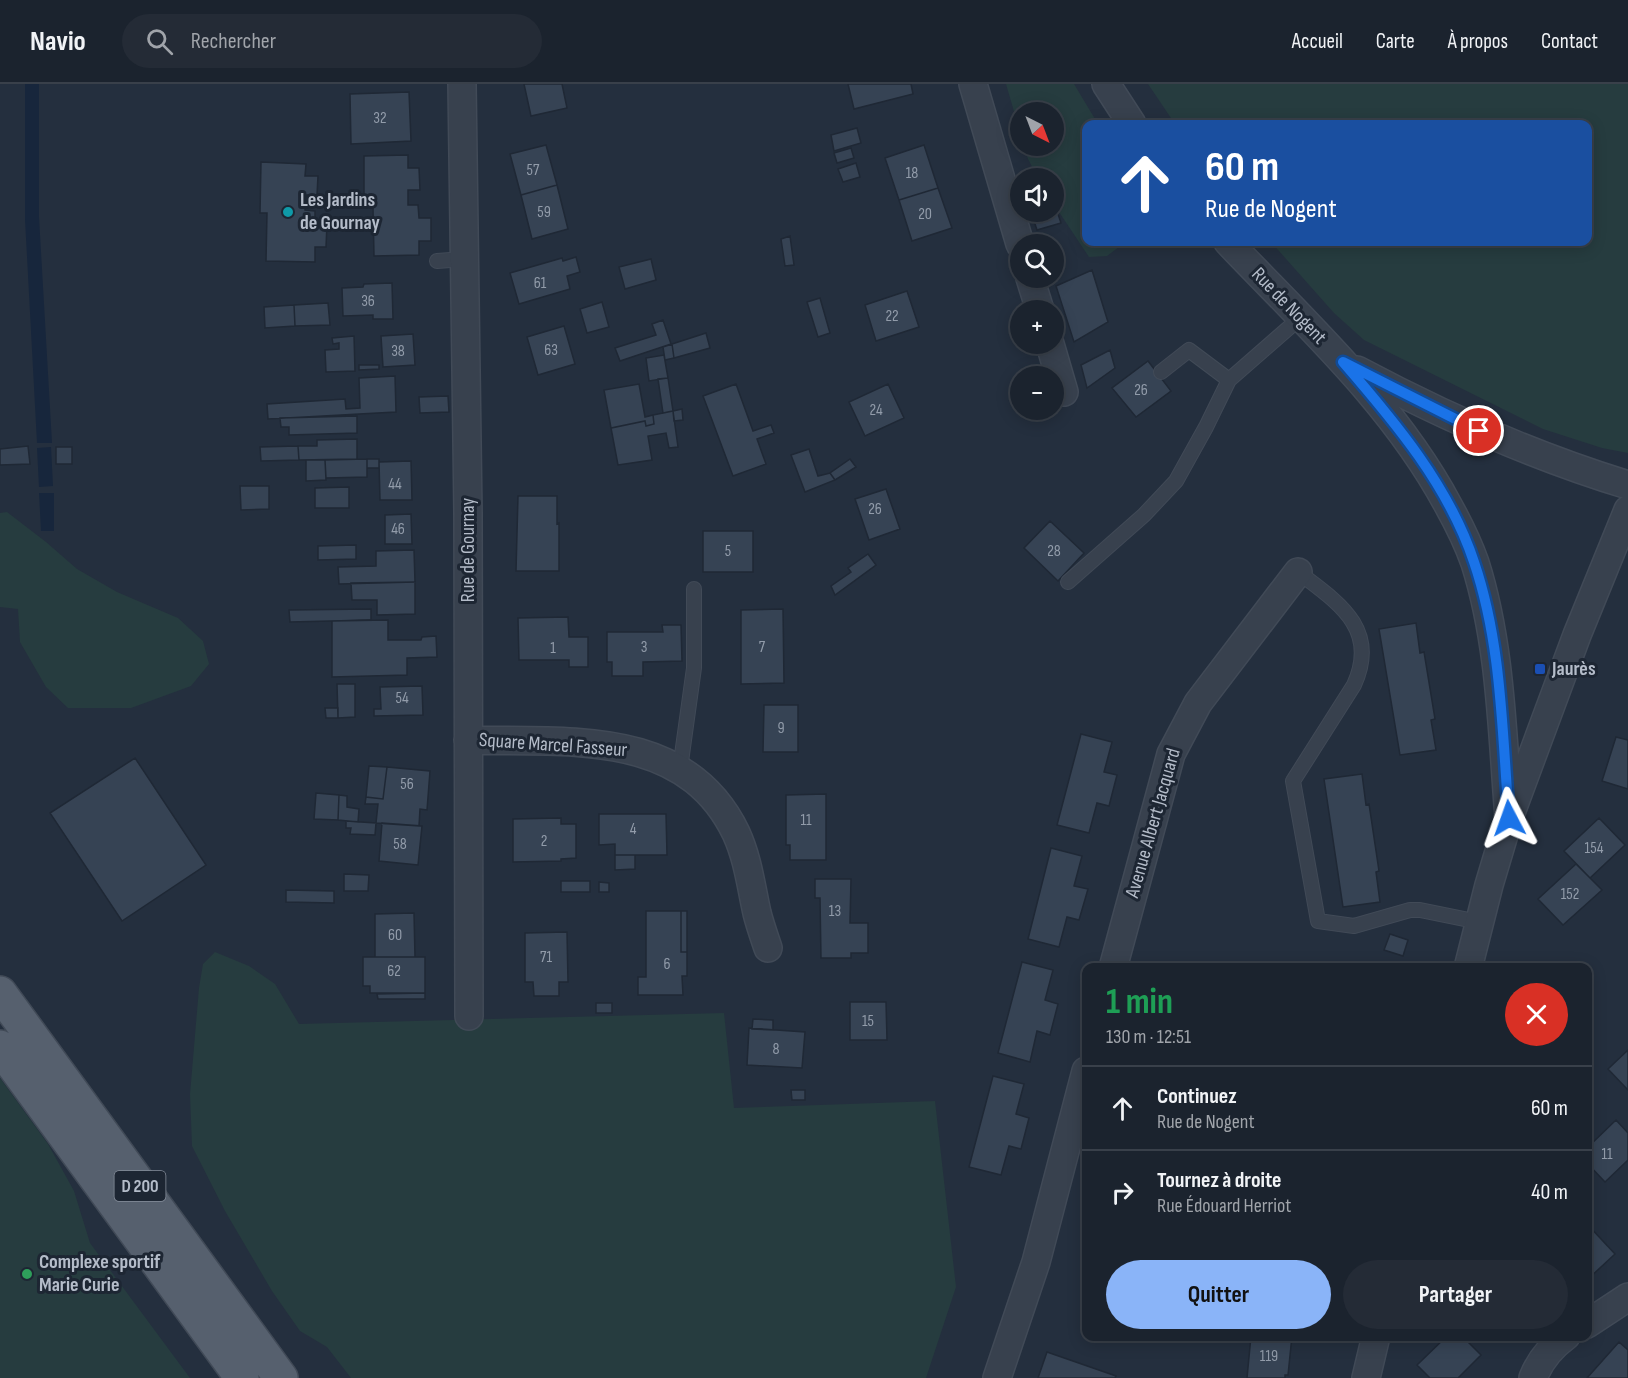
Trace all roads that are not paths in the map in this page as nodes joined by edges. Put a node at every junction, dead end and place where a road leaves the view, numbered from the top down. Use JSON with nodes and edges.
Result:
{"nodes":[{"id":1,"x":462,"y":84,"type":"edge"},
{"id":2,"x":973,"y":84,"type":"edge"},
{"id":3,"x":1106,"y":84,"type":"edge"},
{"id":4,"x":1129,"y":120,"type":"edge"},
{"id":5,"x":1017,"y":234,"type":"edge"},
{"id":6,"x":1232,"y":246,"type":"edge"},
{"id":7,"x":464,"y":259,"type":"junction"},
{"id":8,"x":437,"y":261,"type":"dead end"},
{"id":9,"x":1300,"y":318,"type":"junction"},
{"id":10,"x":1343,"y":362,"type":"junction"},
{"id":11,"x":1161,"y":372,"type":"dead end"},
{"id":12,"x":1229,"y":380,"type":"junction"},
{"id":13,"x":1628,"y":485,"type":"edge"},
{"id":14,"x":1628,"y":510,"type":"edge"},
{"id":15,"x":1298,"y":572,"type":"joint"},
{"id":16,"x":1068,"y":582,"type":"dead end"},
{"id":17,"x":694,"y":589,"type":"dead end"},
{"id":18,"x":468,"y":740,"type":"junction"},
{"id":19,"x":680,"y":769,"type":"junction"},
{"id":20,"x":1509,"y":818,"type":"junction"},
{"id":21,"x":1479,"y":922,"type":"junction"},
{"id":22,"x":768,"y":948,"type":"dead end"},
{"id":23,"x":1114,"y":963,"type":"edge"},
{"id":24,"x":1469,"y":963,"type":"edge"},
{"id":25,"x":0,"y":975,"type":"edge"},
{"id":26,"x":0,"y":993,"type":"edge"},
{"id":27,"x":469,"y":1016,"type":"dead end"},
{"id":28,"x":0,"y":1047,"type":"edge"},
{"id":29,"x":39,"y":1048,"type":"junction"},
{"id":30,"x":1082,"y":1086,"type":"edge"},
{"id":31,"x":1628,"y":1297,"type":"edge"},
{"id":32,"x":1592,"y":1320,"type":"edge"},
{"id":33,"x":1375,"y":1341,"type":"edge"},
{"id":34,"x":1560,"y":1341,"type":"edge"},
{"id":35,"x":242,"y":1378,"type":"edge"},
{"id":36,"x":281,"y":1378,"type":"edge"},
{"id":37,"x":997,"y":1378,"type":"edge"},
{"id":38,"x":1366,"y":1378,"type":"edge"},
{"id":39,"x":1533,"y":1378,"type":"edge"}],
"edges":[{"from":1,"to":7,"type":"street","name":"Rue de Gournay"},
{"from":2,"to":5,"type":"street"},
{"from":3,"to":4,"type":"street"},
{"from":6,"to":9,"type":"street","name":"Rue de Nogent"},
{"from":7,"to":8,"type":"lane"},
{"from":7,"to":18,"type":"street","name":"Rue de Gournay"},
{"from":9,"to":10,"type":"street","name":"Rue de Nogent"},
{"from":9,"to":12,"type":"lane"},
{"from":10,"to":13,"type":"street"},
{"from":10,"to":20,"type":"street","name":"Rue de Nogent"},
{"from":11,"to":12,"type":"lane"},
{"from":12,"to":16,"type":"lane"},
{"from":14,"to":20,"type":"street"},
{"from":15,"to":21,"type":"lane"},
{"from":15,"to":23,"type":"street","name":"Avenue Albert Jacquard"},
{"from":17,"to":19,"type":"lane"},
{"from":18,"to":19,"type":"street","name":"Square Marcel Fasseur"},
{"from":18,"to":27,"type":"street","name":"Rue de Gournay"},
{"from":19,"to":22,"type":"street","name":"Square Marcel Fasseur"},
{"from":20,"to":21,"type":"street"},
{"from":21,"to":24,"type":"street"},
{"from":25,"to":29,"type":"lane"},
{"from":26,"to":29,"type":"main road","number":"D 200"},
{"from":28,"to":35,"type":"main road","number":"D 200"},
{"from":29,"to":36,"type":"main road","number":"D 200"},
{"from":30,"to":37,"type":"street"},
{"from":31,"to":32,"type":"street"},
{"from":33,"to":38,"type":"street"},
{"from":34,"to":39,"type":"street"}]}
